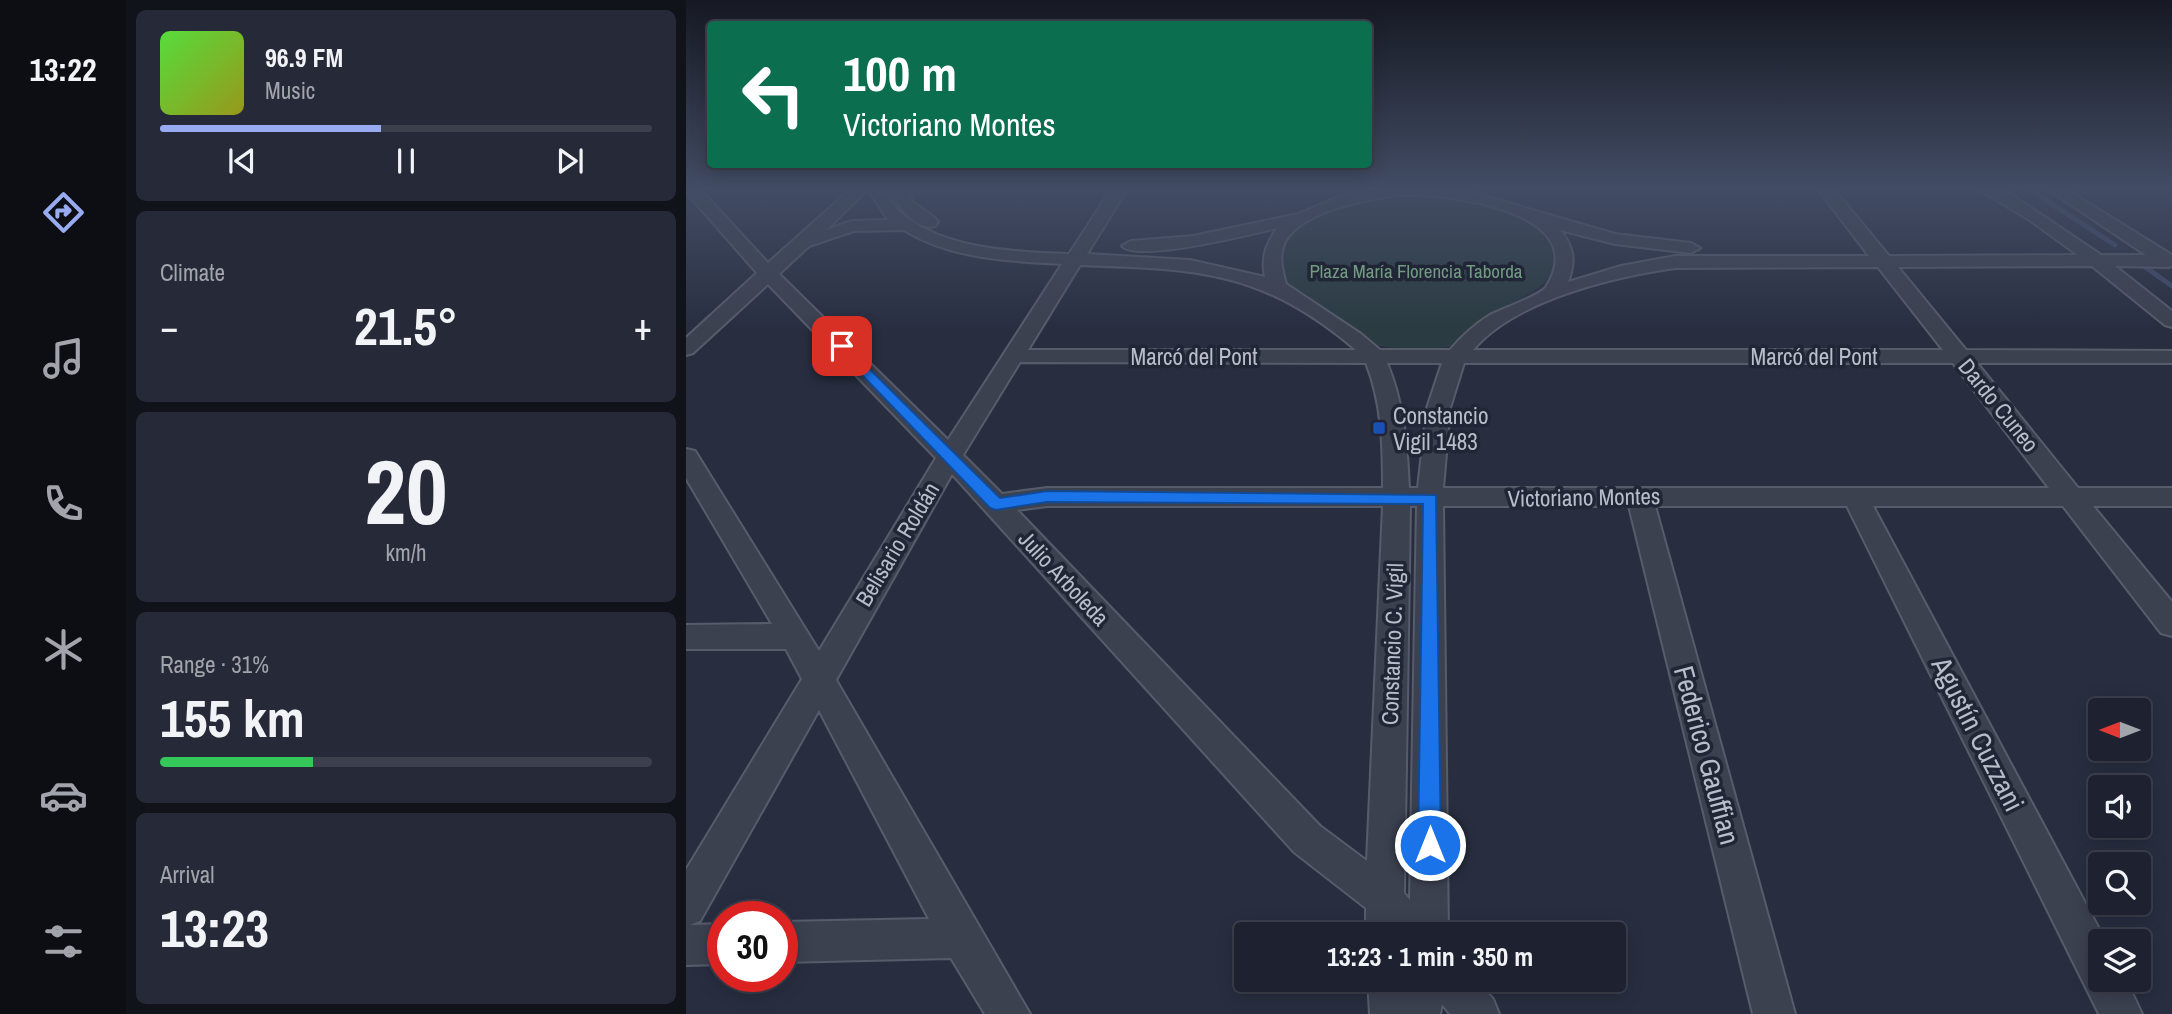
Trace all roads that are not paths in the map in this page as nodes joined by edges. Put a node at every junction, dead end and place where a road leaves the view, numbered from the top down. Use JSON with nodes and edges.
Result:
{"nodes":[{"id":1,"x":733,"y":235,"type":"edge"},
{"id":2,"x":810,"y":235,"type":"edge"},
{"id":3,"x":823,"y":235,"type":"edge"},
{"id":4,"x":925,"y":235,"type":"edge"},
{"id":5,"x":963,"y":235,"type":"edge"},
{"id":6,"x":1090,"y":235,"type":"edge"},
{"id":7,"x":1220,"y":235,"type":"edge"},
{"id":8,"x":1281,"y":235,"type":"edge"},
{"id":9,"x":1558,"y":235,"type":"edge"},
{"id":10,"x":1598,"y":235,"type":"edge"},
{"id":11,"x":1862,"y":235,"type":"edge"},
{"id":12,"x":2059,"y":235,"type":"edge"},
{"id":13,"x":2131,"y":235,"type":"edge"},
{"id":14,"x":803,"y":242,"type":"junction"},
{"id":15,"x":745,"y":249,"type":"junction"},
{"id":16,"x":1079,"y":253,"type":"junction"},
{"id":17,"x":1877,"y":254,"type":"junction"},
{"id":18,"x":2086,"y":255,"type":"junction"},
{"id":19,"x":2167,"y":257,"type":"edge"},
{"id":20,"x":770,"y":273,"type":"junction"},
{"id":21,"x":1277,"y":287,"type":"junction"},
{"id":22,"x":1553,"y":293,"type":"junction"},
{"id":23,"x":2172,"y":321,"type":"edge"},
{"id":24,"x":686,"y":349,"type":"edge"},
{"id":25,"x":1457,"y":355,"type":"junction"},
{"id":26,"x":1014,"y":356,"type":"junction"},
{"id":27,"x":1373,"y":356,"type":"junction"},
{"id":28,"x":1960,"y":356,"type":"junction"},
{"id":29,"x":2172,"y":357,"type":"edge"},
{"id":30,"x":950,"y":456,"type":"junction"},
{"id":31,"x":686,"y":457,"type":"edge"},
{"id":32,"x":1639,"y":496,"type":"junction"},
{"id":33,"x":1855,"y":496,"type":"junction"},
{"id":34,"x":2073,"y":496,"type":"junction"},
{"id":35,"x":1397,"y":497,"type":"junction"},
{"id":36,"x":2172,"y":497,"type":"edge"},
{"id":37,"x":1430,"y":498,"type":"junction"},
{"id":38,"x":996,"y":504,"type":"junction"},
{"id":39,"x":2172,"y":624,"type":"edge"},
{"id":40,"x":795,"y":636,"type":"junction"},
{"id":41,"x":686,"y":637,"type":"edge"},
{"id":42,"x":818,"y":682,"type":"junction"},
{"id":43,"x":1385,"y":899,"type":"junction"},
{"id":44,"x":686,"y":907,"type":"edge"},
{"id":45,"x":1386,"y":922,"type":"edge"},
{"id":46,"x":1401,"y":922,"type":"edge"},
{"id":47,"x":1428,"y":922,"type":"edge"},
{"id":48,"x":961,"y":938,"type":"junction"},
{"id":49,"x":798,"y":942,"type":"edge"},
{"id":50,"x":707,"y":944,"type":"edge"},
{"id":51,"x":686,"y":945,"type":"edge"},
{"id":52,"x":2088,"y":950,"type":"edge"},
{"id":53,"x":1390,"y":992,"type":"edge"},
{"id":54,"x":1422,"y":992,"type":"edge"},
{"id":55,"x":1459,"y":992,"type":"edge"},
{"id":56,"x":2110,"y":992,"type":"edge"},
{"id":57,"x":1009,"y":1014,"type":"edge"},
{"id":58,"x":1391,"y":1014,"type":"edge"},
{"id":59,"x":1419,"y":1014,"type":"edge"},
{"id":60,"x":1479,"y":1014,"type":"edge"},
{"id":61,"x":1774,"y":1014,"type":"edge"},
{"id":62,"x":2121,"y":1014,"type":"edge"}],
"edges":[{"from":1,"to":15,"type":"street","name":"Julio Arboleda"},
{"from":2,"to":14,"type":"street"},
{"from":3,"to":14,"type":"street"},
{"from":4,"to":16,"type":"street"},
{"from":5,"to":16,"type":"street"},
{"from":6,"to":16,"type":"street","name":"Belisario Roldán"},
{"from":7,"to":16,"type":"street"},
{"from":8,"to":21,"type":"street"},
{"from":9,"to":22,"type":"street"},
{"from":10,"to":17,"type":"street"},
{"from":11,"to":17,"type":"street","name":"Dardo Cuneo"},
{"from":12,"to":18,"type":"street"},
{"from":13,"to":19,"type":"street"},
{"from":14,"to":15,"type":"street"},
{"from":14,"to":20,"type":"street"},
{"from":15,"to":20,"type":"street","name":"Julio Arboleda"},
{"from":16,"to":21,"type":"street"},
{"from":16,"to":26,"type":"street","name":"Belisario Roldán"},
{"from":17,"to":18,"type":"street"},
{"from":17,"to":22,"type":"street"},
{"from":17,"to":28,"type":"street","name":"Dardo Cuneo"},
{"from":18,"to":19,"type":"street"},
{"from":18,"to":23,"type":"street"},
{"from":20,"to":24,"type":"street"},
{"from":20,"to":30,"type":"street","name":"Julio Arboleda"},
{"from":21,"to":27,"type":"street"},
{"from":22,"to":25,"type":"street"},
{"from":25,"to":27,"type":"street","name":"Marcó del Pont"},
{"from":25,"to":28,"type":"street","name":"Marcó del Pont"},
{"from":25,"to":37,"type":"street","name":"Constancio C. Vigil"},
{"from":26,"to":27,"type":"street","name":"Marcó del Pont"},
{"from":26,"to":30,"type":"street","name":"Belisario Roldán"},
{"from":27,"to":35,"type":"street","name":"Constancio C. Vigil"},
{"from":28,"to":29,"type":"street","name":"Marcó del Pont"},
{"from":28,"to":34,"type":"street","name":"Dardo Cuneo"},
{"from":30,"to":38,"type":"street","name":"Julio Arboleda"},
{"from":30,"to":42,"type":"street","name":"Belisario Roldán"},
{"from":31,"to":40,"type":"street"},
{"from":32,"to":33,"type":"street","name":"Victoriano Montes"},
{"from":32,"to":37,"type":"street","name":"Victoriano Montes"},
{"from":32,"to":61,"type":"street","name":"Federico Gauffian"},
{"from":33,"to":34,"type":"street","name":"Victoriano Montes"},
{"from":33,"to":52,"type":"street","name":"Agustín Cuzzani"},
{"from":34,"to":36,"type":"street","name":"Victoriano Montes"},
{"from":34,"to":39,"type":"street","name":"Dardo Cuneo"},
{"from":35,"to":37,"type":"street","name":"Victoriano Montes"},
{"from":35,"to":38,"type":"street","name":"Victoriano Montes"},
{"from":35,"to":43,"type":"street","name":"Constancio C. Vigil"},
{"from":37,"to":47,"type":"street","name":"Constancio C. Vigil"},
{"from":38,"to":43,"type":"street","name":"Julio Arboleda"},
{"from":40,"to":41,"type":"street"},
{"from":40,"to":42,"type":"street"},
{"from":42,"to":44,"type":"street","name":"Belisario Roldán"},
{"from":42,"to":48,"type":"street"},
{"from":43,"to":45,"type":"street","name":"Constancio C. Vigil"},
{"from":43,"to":46,"type":"street","name":"Julio Arboleda"},
{"from":48,"to":49,"type":"street"},
{"from":48,"to":57,"type":"street"},
{"from":50,"to":51,"type":"street"},
{"from":53,"to":58,"type":"street"},
{"from":54,"to":59,"type":"street"},
{"from":55,"to":60,"type":"street"},
{"from":56,"to":62,"type":"street"}]}
